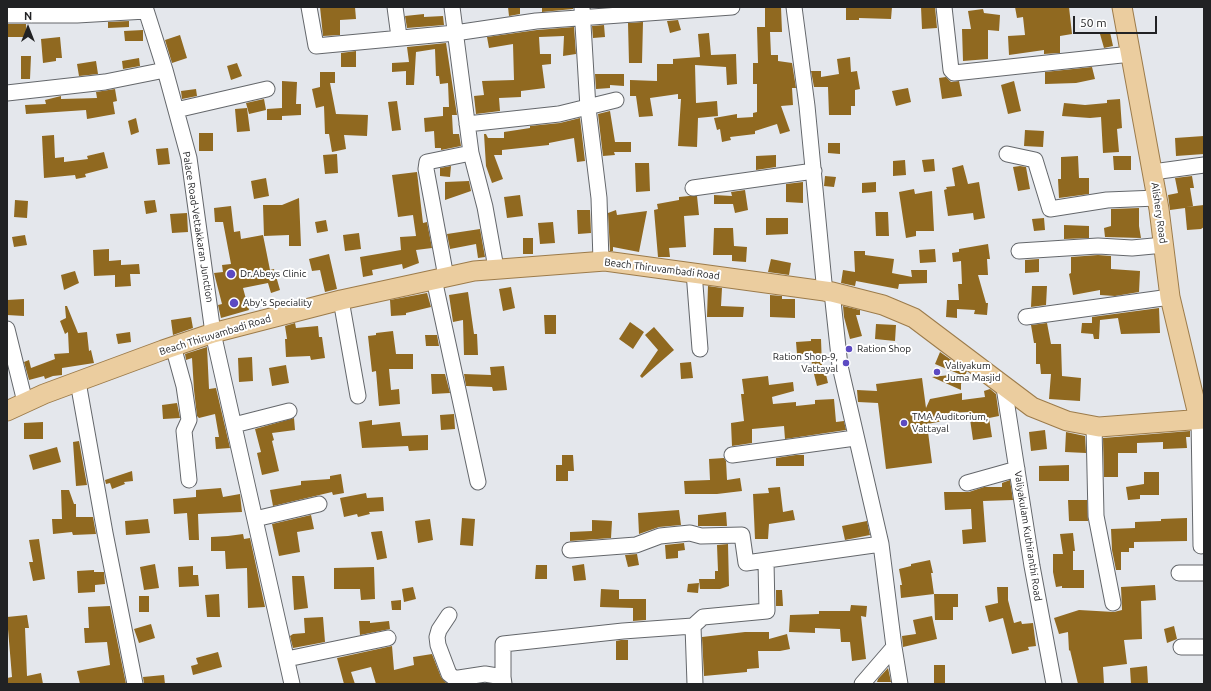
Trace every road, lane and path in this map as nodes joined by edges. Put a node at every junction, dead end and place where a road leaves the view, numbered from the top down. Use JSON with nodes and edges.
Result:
{"nodes":[{"id":1,"x":309,"y":7,"type":"edge"},
{"id":2,"x":395,"y":7,"type":"edge"},
{"id":3,"x":452,"y":7,"type":"edge"},
{"id":4,"x":732,"y":7,"type":"edge"},
{"id":5,"x":794,"y":7,"type":"edge"},
{"id":6,"x":944,"y":7,"type":"edge"},
{"id":7,"x":1122,"y":7,"type":"edge"},
{"id":8,"x":145,"y":9,"type":"edge"},
{"id":9,"x":633,"y":11,"type":"edge"},
{"id":10,"x":582,"y":12,"type":"edge"},
{"id":11,"x":7,"y":15,"type":"edge"},
{"id":12,"x":455,"y":33,"type":"junction"},
{"id":13,"x":400,"y":37,"type":"junction"},
{"id":14,"x":1131,"y":54,"type":"junction"},
{"id":15,"x":165,"y":70,"type":"junction"},
{"id":16,"x":266,"y":89,"type":"dead end"},
{"id":17,"x":7,"y":93,"type":"edge"},
{"id":18,"x":616,"y":100,"type":"dead end"},
{"id":19,"x":588,"y":108,"type":"junction"},
{"id":20,"x":176,"y":110,"type":"junction"},
{"id":21,"x":467,"y":124,"type":"junction"},
{"id":22,"x":470,"y":153,"type":"junction"},
{"id":23,"x":1007,"y":154,"type":"dead end"},
{"id":24,"x":1204,"y":165,"type":"edge"},
{"id":25,"x":814,"y":171,"type":"junction"},
{"id":26,"x":1153,"y":172,"type":"junction"},
{"id":27,"x":693,"y":188,"type":"dead end"},
{"id":28,"x":1157,"y":198,"type":"junction"},
{"id":29,"x":1164,"y":245,"type":"junction"},
{"id":30,"x":1019,"y":251,"type":"dead end"},
{"id":31,"x":601,"y":261,"type":"junction"},
{"id":32,"x":496,"y":268,"type":"junction"},
{"id":33,"x":694,"y":272,"type":"junction"},
{"id":34,"x":440,"y":278,"type":"junction"},
{"id":35,"x":829,"y":293,"type":"junction"},
{"id":36,"x":1170,"y":297,"type":"junction"},
{"id":37,"x":341,"y":300,"type":"junction"},
{"id":38,"x":1026,"y":316,"type":"dead end"},
{"id":39,"x":7,"y":329,"type":"edge"},
{"id":40,"x":213,"y":333,"type":"junction"},
{"id":41,"x":173,"y":346,"type":"junction"},
{"id":42,"x":9,"y":347,"type":"edge"},
{"id":43,"x":700,"y":350,"type":"dead end"},
{"id":44,"x":78,"y":382,"type":"junction"},
{"id":45,"x":1004,"y":387,"type":"junction"},
{"id":46,"x":358,"y":396,"type":"dead end"},
{"id":47,"x":25,"y":402,"type":"junction"},
{"id":48,"x":290,"y":411,"type":"dead end"},
{"id":49,"x":7,"y":412,"type":"edge"},
{"id":50,"x":1202,"y":419,"type":"edge"},
{"id":51,"x":234,"y":425,"type":"junction"},
{"id":52,"x":1094,"y":426,"type":"junction"},
{"id":53,"x":856,"y":438,"type":"junction"},
{"id":54,"x":732,"y":455,"type":"dead end"},
{"id":55,"x":1017,"y":469,"type":"junction"},
{"id":56,"x":189,"y":480,"type":"dead end"},
{"id":57,"x":478,"y":482,"type":"dead end"},
{"id":58,"x":967,"y":483,"type":"dead end"},
{"id":59,"x":319,"y":504,"type":"dead end"},
{"id":60,"x":255,"y":518,"type":"junction"},
{"id":61,"x":881,"y":544,"type":"junction"},
{"id":62,"x":1201,"y":546,"type":"dead end"},
{"id":63,"x":570,"y":550,"type":"dead end"},
{"id":64,"x":766,"y":561,"type":"junction"},
{"id":65,"x":1179,"y":573,"type":"dead end"},
{"id":66,"x":1204,"y":573,"type":"edge"},
{"id":67,"x":1113,"y":603,"type":"dead end"},
{"id":68,"x":449,"y":615,"type":"dead end"},
{"id":69,"x":693,"y":626,"type":"junction"},
{"id":70,"x":388,"y":638,"type":"dead end"},
{"id":71,"x":894,"y":646,"type":"junction"},
{"id":72,"x":1181,"y":647,"type":"dead end"},
{"id":73,"x":1204,"y":647,"type":"edge"},
{"id":74,"x":286,"y":660,"type":"junction"},
{"id":75,"x":503,"y":681,"type":"edge"},
{"id":76,"x":135,"y":684,"type":"edge"},
{"id":77,"x":292,"y":684,"type":"edge"},
{"id":78,"x":695,"y":684,"type":"edge"},
{"id":79,"x":862,"y":684,"type":"edge"},
{"id":80,"x":900,"y":684,"type":"edge"},
{"id":81,"x":1054,"y":684,"type":"edge"}],
"edges":[{"from":1,"to":13,"type":"street"},
{"from":2,"to":13,"type":"street"},
{"from":3,"to":12,"type":"street"},
{"from":4,"to":9,"type":"street"},
{"from":5,"to":25,"type":"street"},
{"from":6,"to":14,"type":"street"},
{"from":7,"to":14,"type":"main road","name":"Alishery Road"},
{"from":8,"to":11,"type":"street"},
{"from":8,"to":15,"type":"street","name":"Palace Road-Vettakkaran Junction"},
{"from":9,"to":10,"type":"street"},
{"from":10,"to":12,"type":"street"},
{"from":10,"to":19,"type":"street"},
{"from":12,"to":13,"type":"street"},
{"from":12,"to":21,"type":"street"},
{"from":14,"to":26,"type":"main road","name":"Alishery Road"},
{"from":15,"to":17,"type":"street"},
{"from":15,"to":20,"type":"street","name":"Palace Road-Vettakkaran Junction"},
{"from":16,"to":20,"type":"street"},
{"from":18,"to":19,"type":"street"},
{"from":19,"to":21,"type":"street"},
{"from":19,"to":31,"type":"street"},
{"from":20,"to":40,"type":"street","name":"Palace Road-Vettakkaran Junction"},
{"from":21,"to":22,"type":"street"},
{"from":22,"to":32,"type":"street"},
{"from":22,"to":34,"type":"street"},
{"from":23,"to":28,"type":"street"},
{"from":24,"to":26,"type":"street"},
{"from":25,"to":27,"type":"street"},
{"from":25,"to":35,"type":"street"},
{"from":26,"to":28,"type":"main road","name":"Alishery Road"},
{"from":28,"to":29,"type":"main road","name":"Alishery Road"},
{"from":29,"to":30,"type":"street"},
{"from":29,"to":36,"type":"main road","name":"Alishery Road"},
{"from":31,"to":32,"type":"main road","name":"Beach Thiruvambadi Road"},
{"from":31,"to":33,"type":"main road","name":"Beach Thiruvambadi Road"},
{"from":32,"to":34,"type":"main road","name":"Beach Thiruvambadi Road"},
{"from":33,"to":35,"type":"main road","name":"Beach Thiruvambadi Road"},
{"from":33,"to":43,"type":"street"},
{"from":34,"to":37,"type":"main road","name":"Beach Thiruvambadi Road"},
{"from":34,"to":57,"type":"street"},
{"from":35,"to":45,"type":"main road","name":"Beach Thiruvambadi Road"},
{"from":35,"to":53,"type":"street"},
{"from":36,"to":38,"type":"street"},
{"from":36,"to":50,"type":"main road","name":"Alishery Road"},
{"from":37,"to":40,"type":"main road","name":"Beach Thiruvambadi Road"},
{"from":37,"to":46,"type":"street"},
{"from":39,"to":42,"type":"street"},
{"from":40,"to":41,"type":"main road","name":"Beach Thiruvambadi Road"},
{"from":40,"to":51,"type":"street","name":"Palace Road-Vettakkaran Junction"},
{"from":41,"to":44,"type":"main road","name":"Beach Thiruvambadi Road"},
{"from":41,"to":56,"type":"street"},
{"from":42,"to":47,"type":"street"},
{"from":44,"to":47,"type":"main road","name":"Beach Thiruvambadi Road"},
{"from":44,"to":76,"type":"street"},
{"from":45,"to":52,"type":"main road","name":"Beach Thiruvambadi Road"},
{"from":45,"to":55,"type":"street","name":"Valiyakulam Kuthiranthi Road"},
{"from":47,"to":49,"type":"main road","name":"Beach Thiruvambadi Road"},
{"from":48,"to":51,"type":"street"},
{"from":50,"to":52,"type":"main road","name":"Beach Thiruvambadi Road"},
{"from":50,"to":62,"type":"street"},
{"from":51,"to":60,"type":"street","name":"Palace Road-Vettakkaran Junction"},
{"from":52,"to":67,"type":"street"},
{"from":53,"to":54,"type":"street"},
{"from":53,"to":61,"type":"street"},
{"from":55,"to":58,"type":"street"},
{"from":55,"to":81,"type":"street","name":"Valiyakulam Kuthiranthi Road"},
{"from":59,"to":60,"type":"street"},
{"from":60,"to":74,"type":"street","name":"Palace Road-Vettakkaran Junction"},
{"from":61,"to":64,"type":"street"},
{"from":61,"to":71,"type":"street"},
{"from":63,"to":64,"type":"street"},
{"from":64,"to":69,"type":"street"},
{"from":65,"to":66,"type":"street"},
{"from":68,"to":75,"type":"street"},
{"from":69,"to":75,"type":"street"},
{"from":69,"to":78,"type":"street"},
{"from":70,"to":74,"type":"street"},
{"from":71,"to":79,"type":"street"},
{"from":71,"to":80,"type":"street"},
{"from":72,"to":73,"type":"street"},
{"from":74,"to":77,"type":"street","name":"Palace Road-Vettakkaran Junction"}]}
